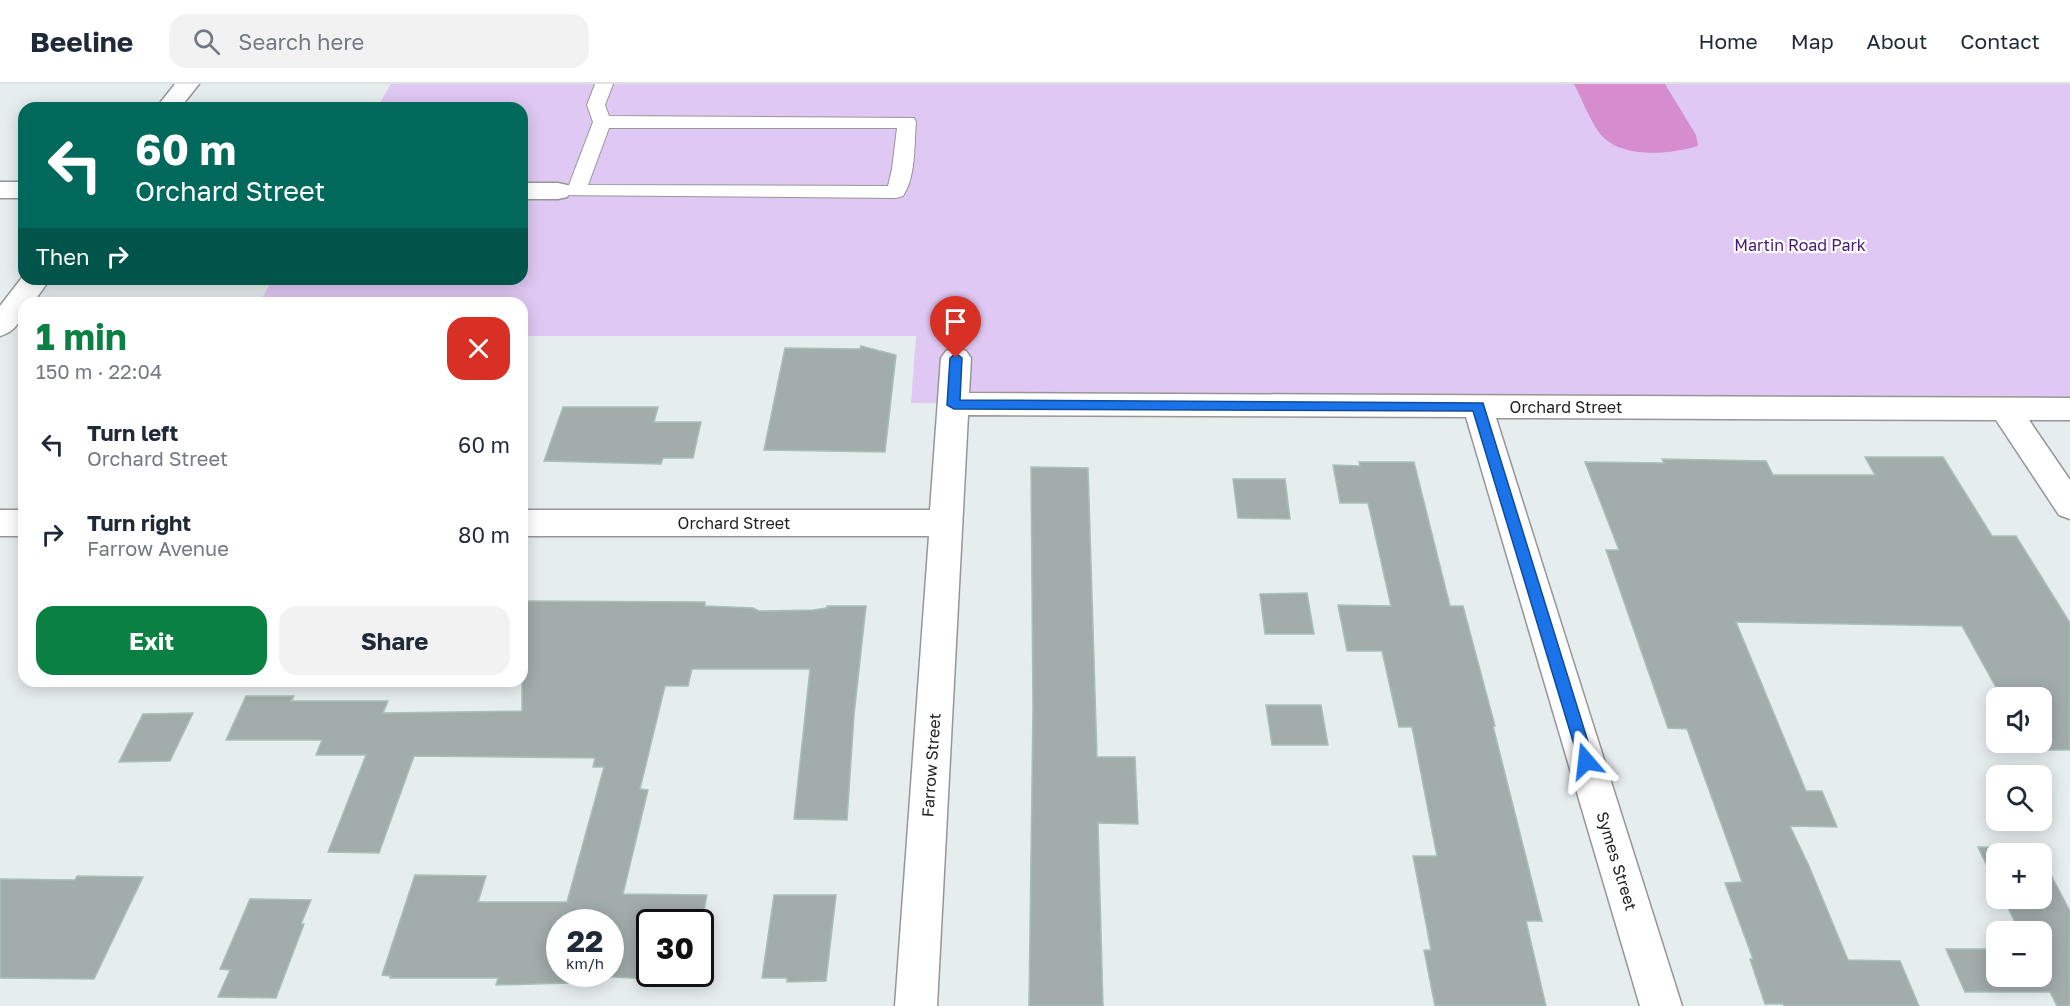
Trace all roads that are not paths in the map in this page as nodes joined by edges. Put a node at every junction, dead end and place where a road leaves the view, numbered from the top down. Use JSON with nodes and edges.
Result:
{"nodes":[{"id":1,"x":187,"y":84,"type":"edge"},
{"id":2,"x":604,"y":84,"type":"edge"},
{"id":3,"x":173,"y":102,"type":"edge"},
{"id":4,"x":602,"y":122,"type":"junction"},
{"id":5,"x":0,"y":190,"type":"edge"},
{"id":6,"x":18,"y":190,"type":"edge"},
{"id":7,"x":528,"y":191,"type":"edge"},
{"id":8,"x":567,"y":191,"type":"junction"},
{"id":9,"x":31,"y":285,"type":"edge"},
{"id":10,"x":22,"y":297,"type":"edge"},
{"id":11,"x":18,"y":302,"type":"edge"},
{"id":12,"x":0,"y":326,"type":"edge"},
{"id":13,"x":956,"y":358,"type":"dead end"},
{"id":14,"x":954,"y":405,"type":"junction"},
{"id":15,"x":1478,"y":407,"type":"junction"},
{"id":16,"x":2004,"y":409,"type":"junction"},
{"id":17,"x":2070,"y":409,"type":"edge"},
{"id":18,"x":2070,"y":506,"type":"edge"},
{"id":19,"x":0,"y":523,"type":"edge"},
{"id":20,"x":18,"y":523,"type":"edge"},
{"id":21,"x":528,"y":523,"type":"edge"},
{"id":22,"x":947,"y":524,"type":"junction"},
{"id":23,"x":916,"y":1006,"type":"edge"},
{"id":24,"x":1661,"y":1006,"type":"edge"}],
"edges":[{"from":1,"to":3,"type":"street"},
{"from":2,"to":4,"type":"lane"},
{"from":4,"to":8,"type":"lane"},
{"from":4,"to":8,"type":"lane"},
{"from":5,"to":6,"type":"street"},
{"from":7,"to":8,"type":"street"},
{"from":9,"to":10,"type":"street"},
{"from":11,"to":12,"type":"street"},
{"from":13,"to":14,"type":"street","name":"Farrow Street"},
{"from":14,"to":15,"type":"street","name":"Orchard Street"},
{"from":14,"to":22,"type":"street","name":"Farrow Street"},
{"from":15,"to":16,"type":"street","name":"Orchard Street"},
{"from":15,"to":24,"type":"street","name":"Symes Street"},
{"from":16,"to":17,"type":"street","name":"Orchard Street"},
{"from":16,"to":18,"type":"street"},
{"from":19,"to":20,"type":"street"},
{"from":21,"to":22,"type":"street","name":"Orchard Street"},
{"from":22,"to":23,"type":"street","name":"Farrow Street"}]}
